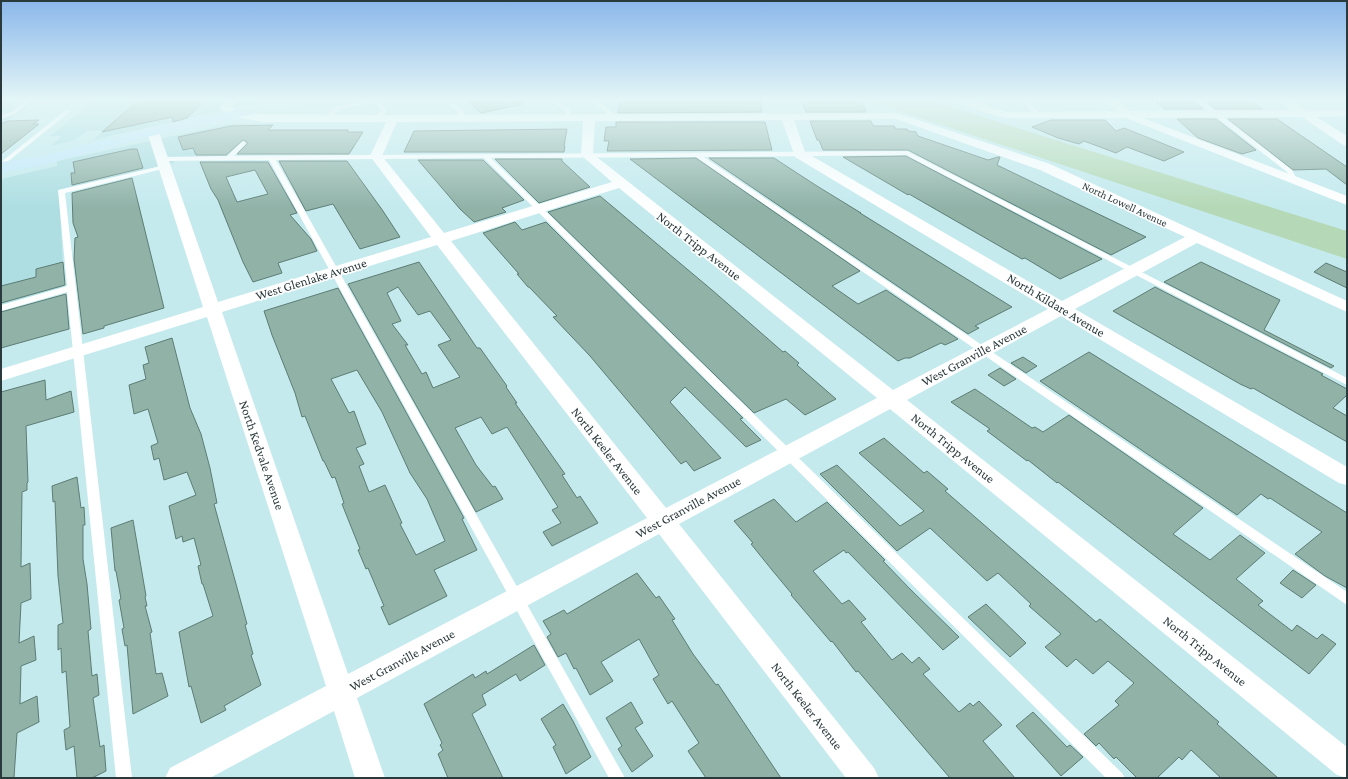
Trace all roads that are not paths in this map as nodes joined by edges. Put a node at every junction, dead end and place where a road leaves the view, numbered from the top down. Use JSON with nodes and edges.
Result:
{"nodes":[{"id":1,"x":38,"y":135,"type":"edge"},
{"id":2,"x":139,"y":135,"type":"edge"},
{"id":3,"x":154,"y":135,"type":"edge"},
{"id":4,"x":385,"y":135,"type":"edge"},
{"id":5,"x":588,"y":135,"type":"edge"},
{"id":6,"x":793,"y":135,"type":"edge"},
{"id":7,"x":953,"y":135,"type":"edge"},
{"id":8,"x":1180,"y":135,"type":"edge"},
{"id":9,"x":1242,"y":135,"type":"edge"},
{"id":10,"x":1337,"y":135,"type":"edge"},
{"id":11,"x":1347,"y":142,"type":"edge"},
{"id":12,"x":243,"y":143,"type":"dead end"},
{"id":13,"x":696,"y":154,"type":"junction"},
{"id":14,"x":799,"y":154,"type":"junction"},
{"id":15,"x":587,"y":155,"type":"junction"},
{"id":16,"x":376,"y":156,"type":"junction"},
{"id":17,"x":485,"y":156,"type":"junction"},
{"id":18,"x":229,"y":158,"type":"junction"},
{"id":19,"x":271,"y":158,"type":"junction"},
{"id":20,"x":163,"y":163,"type":"junction"},
{"id":21,"x":1,"y":166,"type":"edge"},
{"id":22,"x":1294,"y":181,"type":"junction"},
{"id":23,"x":621,"y":183,"type":"junction"},
{"id":24,"x":1347,"y":201,"type":"edge"},
{"id":25,"x":538,"y":208,"type":"junction"},
{"id":26,"x":1197,"y":237,"type":"junction"},
{"id":27,"x":440,"y":239,"type":"junction"},
{"id":28,"x":334,"y":271,"type":"junction"},
{"id":29,"x":1133,"y":271,"type":"junction"},
{"id":30,"x":71,"y":288,"type":"junction"},
{"id":31,"x":1347,"y":307,"type":"edge"},
{"id":32,"x":1,"y":308,"type":"edge"},
{"id":33,"x":212,"y":309,"type":"junction"},
{"id":34,"x":1062,"y":309,"type":"junction"},
{"id":35,"x":78,"y":351,"type":"junction"},
{"id":36,"x":982,"y":351,"type":"junction"},
{"id":37,"x":1,"y":375,"type":"edge"},
{"id":38,"x":1347,"y":382,"type":"edge"},
{"id":39,"x":892,"y":399,"type":"junction"},
{"id":40,"x":788,"y":454,"type":"junction"},
{"id":41,"x":1347,"y":477,"type":"edge"},
{"id":42,"x":662,"y":521,"type":"junction"},
{"id":43,"x":516,"y":599,"type":"junction"},
{"id":44,"x":1347,"y":599,"type":"edge"},
{"id":45,"x":341,"y":692,"type":"junction"},
{"id":46,"x":1347,"y":765,"type":"edge"},
{"id":47,"x":124,"y":778,"type":"edge"},
{"id":48,"x":180,"y":778,"type":"edge"},
{"id":49,"x":370,"y":778,"type":"edge"},
{"id":50,"x":617,"y":778,"type":"edge"},
{"id":51,"x":864,"y":778,"type":"edge"},
{"id":52,"x":1117,"y":778,"type":"edge"}],
"edges":[{"from":1,"to":21,"type":"lane"},
{"from":2,"to":21,"type":"main road"},
{"from":3,"to":20,"type":"street","name":"North Kedvale Avenue"},
{"from":4,"to":16,"type":"street"},
{"from":5,"to":15,"type":"street"},
{"from":6,"to":14,"type":"street"},
{"from":7,"to":26,"type":"street","name":"North Lowell Avenue"},
{"from":8,"to":22,"type":"street"},
{"from":9,"to":22,"type":"lane"},
{"from":10,"to":11,"type":"street"},
{"from":12,"to":18,"type":"lane"},
{"from":13,"to":14,"type":"lane"},
{"from":13,"to":15,"type":"lane"},
{"from":13,"to":36,"type":"lane"},
{"from":14,"to":29,"type":"lane"},
{"from":14,"to":34,"type":"street","name":"North Kildare Avenue"},
{"from":15,"to":17,"type":"lane"},
{"from":15,"to":23,"type":"street","name":"North Tripp Avenue"},
{"from":16,"to":17,"type":"lane"},
{"from":16,"to":19,"type":"lane"},
{"from":16,"to":27,"type":"street","name":"North Keeler Avenue"},
{"from":17,"to":25,"type":"lane"},
{"from":18,"to":19,"type":"lane"},
{"from":18,"to":20,"type":"lane"},
{"from":19,"to":28,"type":"lane"},
{"from":20,"to":30,"type":"lane"},
{"from":20,"to":33,"type":"street","name":"North Kedvale Avenue"},
{"from":22,"to":24,"type":"street"},
{"from":23,"to":25,"type":"street","name":"West Glenlake Avenue"},
{"from":23,"to":39,"type":"street","name":"North Tripp Avenue"},
{"from":25,"to":27,"type":"street","name":"West Glenlake Avenue"},
{"from":25,"to":40,"type":"lane"},
{"from":26,"to":29,"type":"street","name":"West Granville Avenue"},
{"from":26,"to":31,"type":"street","name":"North Lowell Avenue"},
{"from":27,"to":28,"type":"street","name":"West Glenlake Avenue"},
{"from":27,"to":42,"type":"street","name":"North Keeler Avenue"},
{"from":28,"to":33,"type":"street","name":"West Glenlake Avenue"},
{"from":28,"to":43,"type":"lane"},
{"from":29,"to":34,"type":"street","name":"West Granville Avenue"},
{"from":29,"to":38,"type":"lane"},
{"from":30,"to":32,"type":"lane"},
{"from":30,"to":35,"type":"lane"},
{"from":33,"to":35,"type":"street","name":"West Glenlake Avenue"},
{"from":33,"to":45,"type":"street","name":"North Kedvale Avenue"},
{"from":34,"to":36,"type":"street","name":"West Granville Avenue"},
{"from":34,"to":41,"type":"street","name":"North Kildare Avenue"},
{"from":35,"to":37,"type":"street","name":"West Glenlake Avenue"},
{"from":35,"to":47,"type":"lane"},
{"from":36,"to":39,"type":"street","name":"West Granville Avenue"},
{"from":36,"to":44,"type":"lane"},
{"from":39,"to":40,"type":"street","name":"West Granville Avenue"},
{"from":39,"to":46,"type":"street","name":"North Tripp Avenue"},
{"from":40,"to":42,"type":"street","name":"West Granville Avenue"},
{"from":40,"to":52,"type":"lane"},
{"from":42,"to":43,"type":"street","name":"West Granville Avenue"},
{"from":42,"to":51,"type":"street","name":"North Keeler Avenue"},
{"from":43,"to":45,"type":"street","name":"West Granville Avenue"},
{"from":43,"to":50,"type":"lane"},
{"from":45,"to":48,"type":"street","name":"West Granville Avenue"},
{"from":45,"to":49,"type":"street","name":"North Kedvale Avenue"}]}
